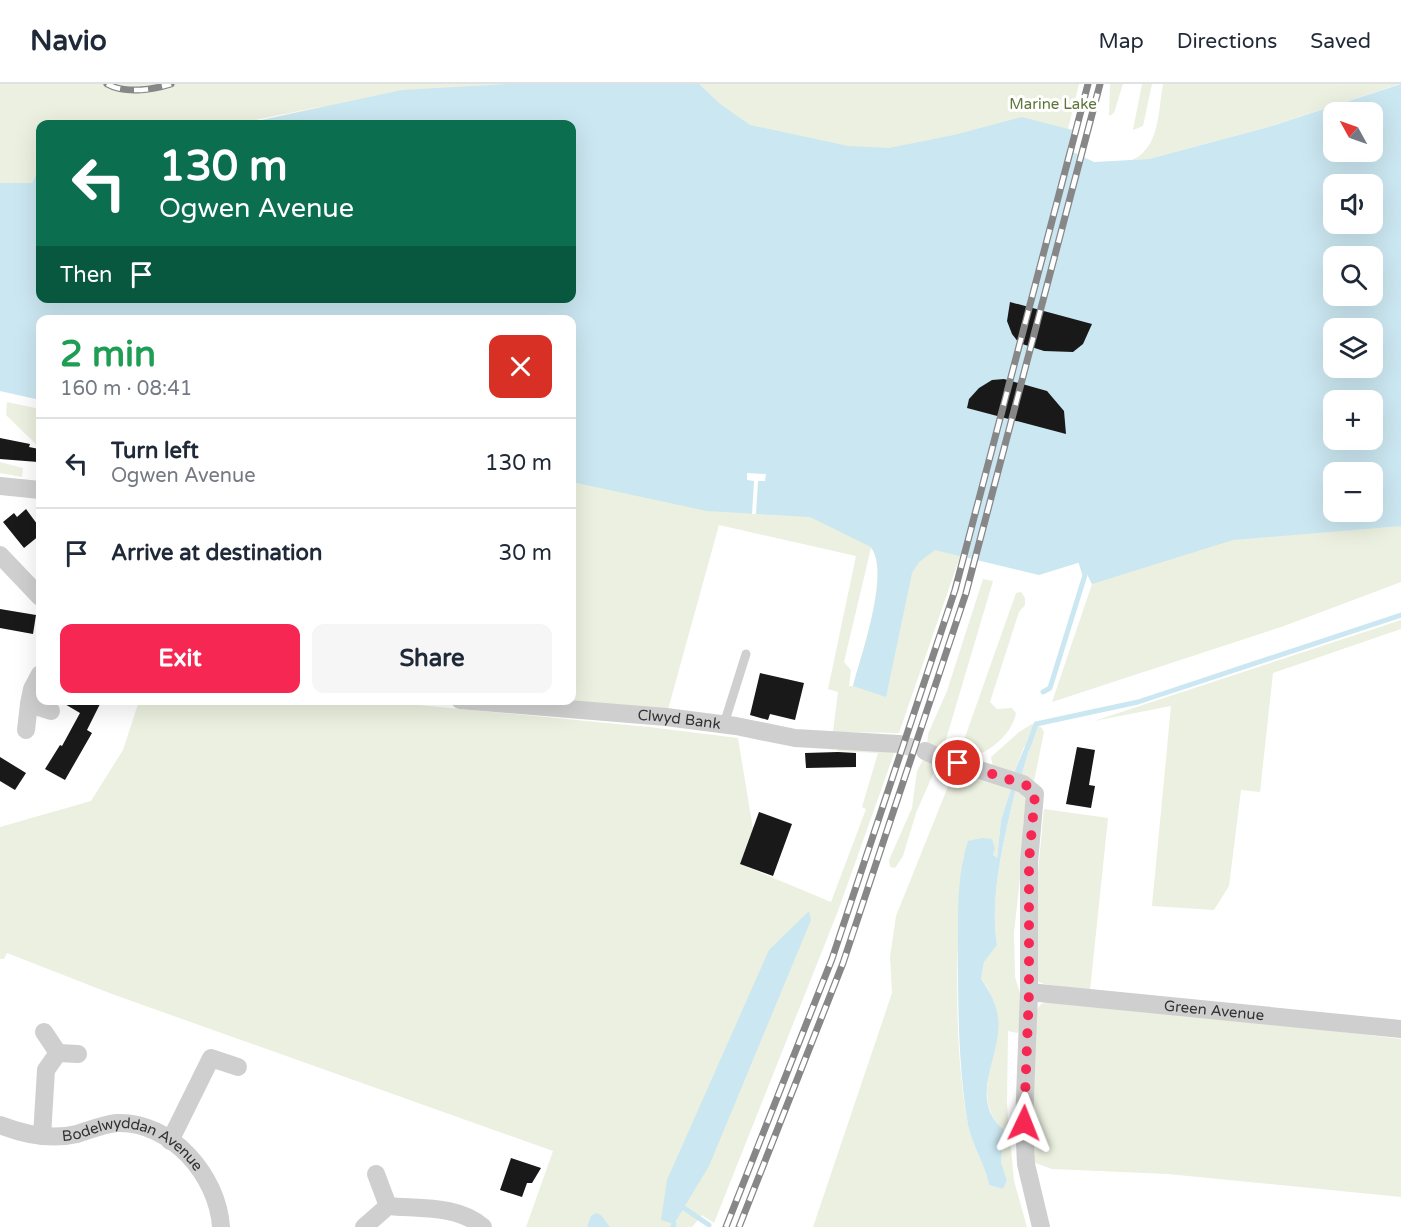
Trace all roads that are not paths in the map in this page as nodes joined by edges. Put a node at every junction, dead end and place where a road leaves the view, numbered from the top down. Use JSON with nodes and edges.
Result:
{"nodes":[{"id":1,"x":0,"y":486,"type":"edge"},
{"id":2,"x":36,"y":490,"type":"edge"},
{"id":3,"x":0,"y":555,"type":"edge"},
{"id":4,"x":36,"y":593,"type":"edge"},
{"id":5,"x":746,"y":654,"type":"dead end"},
{"id":6,"x":36,"y":682,"type":"edge"},
{"id":7,"x":29,"y":704,"type":"junction"},
{"id":8,"x":521,"y":705,"type":"edge"},
{"id":9,"x":51,"y":711,"type":"dead end"},
{"id":10,"x":724,"y":724,"type":"junction"},
{"id":11,"x":26,"y":730,"type":"dead end"},
{"id":12,"x":899,"y":744,"type":"tunnel mouth"},
{"id":13,"x":958,"y":763,"type":"dead end"},
{"id":14,"x":1029,"y":992,"type":"junction"},
{"id":15,"x":1401,"y":1029,"type":"edge"},
{"id":16,"x":44,"y":1032,"type":"dead end"},
{"id":17,"x":58,"y":1053,"type":"junction"},
{"id":18,"x":78,"y":1054,"type":"dead end"},
{"id":19,"x":238,"y":1067,"type":"dead end"},
{"id":20,"x":0,"y":1125,"type":"edge"},
{"id":21,"x":42,"y":1136,"type":"junction"},
{"id":22,"x":170,"y":1141,"type":"junction"},
{"id":23,"x":376,"y":1174,"type":"dead end"},
{"id":24,"x":388,"y":1206,"type":"junction"},
{"id":25,"x":221,"y":1227,"type":"edge"},
{"id":26,"x":364,"y":1227,"type":"edge"},
{"id":27,"x":483,"y":1227,"type":"edge"},
{"id":28,"x":1041,"y":1227,"type":"edge"}],
"edges":[{"from":1,"to":2,"type":"street"},
{"from":3,"to":4,"type":"street"},
{"from":5,"to":10,"type":"lane"},
{"from":6,"to":7,"type":"street"},
{"from":7,"to":9,"type":"street"},
{"from":7,"to":11,"type":"street"},
{"from":8,"to":10,"type":"street","name":"Clwyd Bank"},
{"from":10,"to":12,"type":"street","name":"Clwyd Bank"},
{"from":13,"to":14,"type":"street"},
{"from":14,"to":15,"type":"street","name":"Green Avenue"},
{"from":14,"to":28,"type":"street"},
{"from":16,"to":17,"type":"street"},
{"from":17,"to":18,"type":"street"},
{"from":17,"to":21,"type":"street"},
{"from":19,"to":22,"type":"street"},
{"from":20,"to":21,"type":"street","name":"Bodelwyddan Avenue"},
{"from":21,"to":22,"type":"street","name":"Bodelwyddan Avenue"},
{"from":22,"to":25,"type":"street","name":"Bodelwyddan Avenue"},
{"from":23,"to":24,"type":"street"},
{"from":24,"to":26,"type":"street"},
{"from":24,"to":27,"type":"street"}]}
